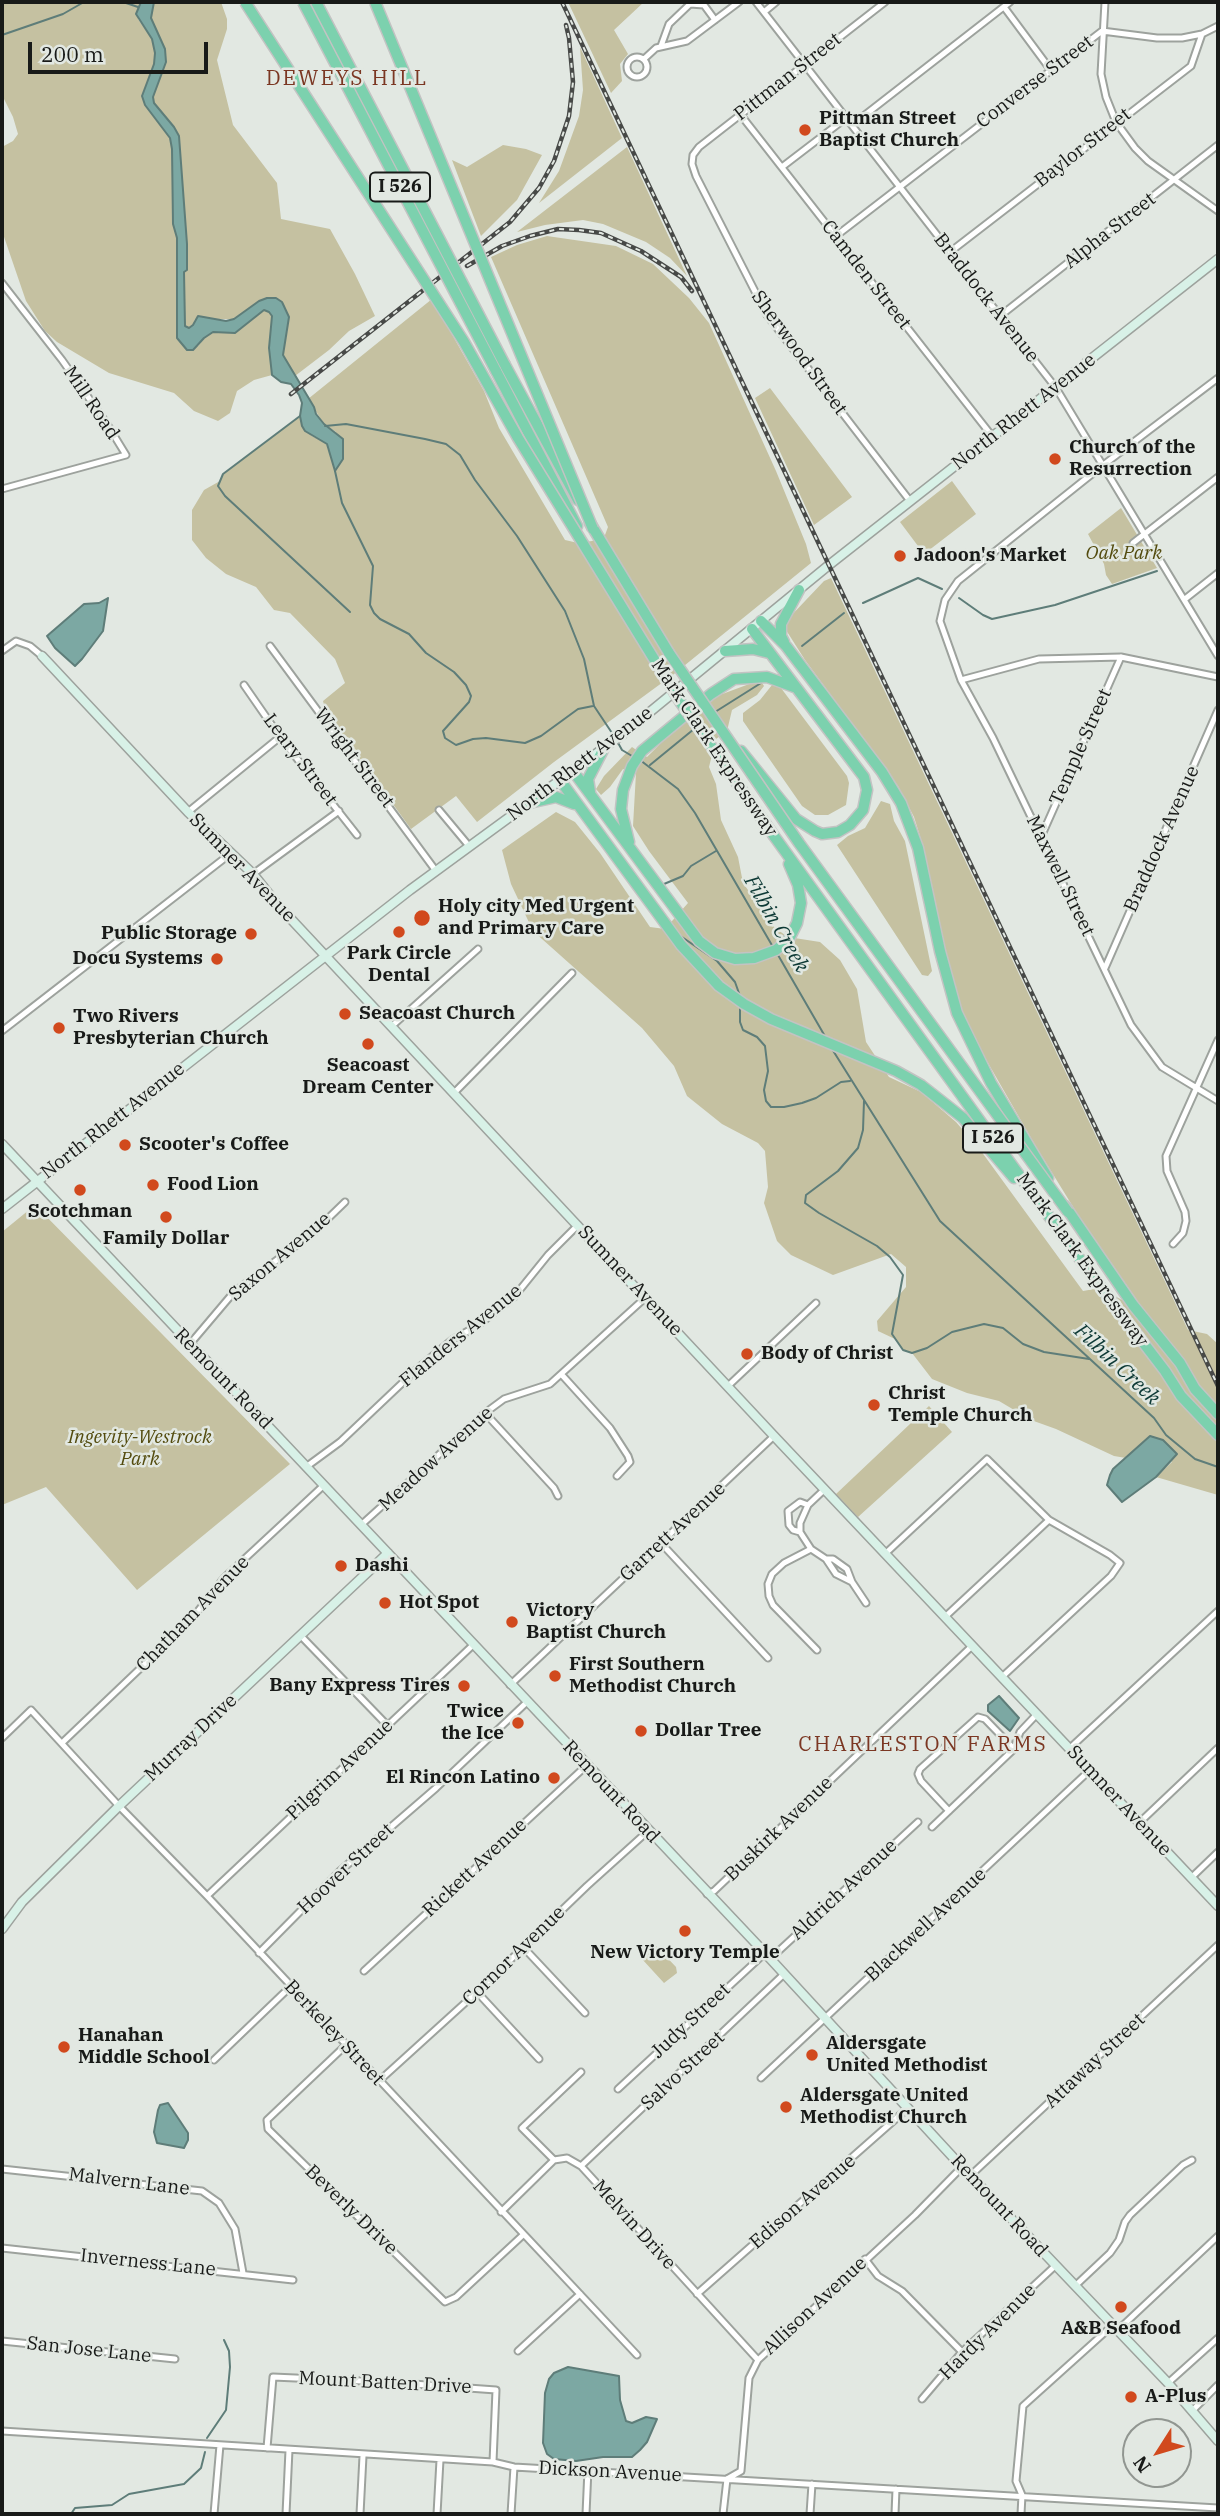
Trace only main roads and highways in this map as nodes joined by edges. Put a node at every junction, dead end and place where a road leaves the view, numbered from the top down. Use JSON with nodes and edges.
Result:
{"nodes":[{"id":1,"x":245,"y":2,"type":"edge"},
{"id":2,"x":303,"y":2,"type":"edge"},
{"id":3,"x":316,"y":2,"type":"edge"},
{"id":4,"x":374,"y":2,"type":"edge"},
{"id":5,"x":1218,"y":259,"type":"edge"},
{"id":6,"x":593,"y":529,"type":"junction"},
{"id":7,"x":597,"y":566,"type":"junction"},
{"id":8,"x":799,"y":590,"type":"junction"},
{"id":9,"x":761,"y":621,"type":"junction"},
{"id":10,"x":751,"y":629,"type":"junction"},
{"id":11,"x":786,"y":646,"type":"junction"},
{"id":12,"x":725,"y":651,"type":"junction"},
{"id":13,"x":769,"y":653,"type":"junction"},
{"id":14,"x":42,"y":656,"type":"road end"},
{"id":15,"x":800,"y":692,"type":"junction"},
{"id":16,"x":703,"y":705,"type":"junction"},
{"id":17,"x":604,"y":748,"type":"junction"},
{"id":18,"x":573,"y":771,"type":"junction"},
{"id":19,"x":560,"y":780,"type":"junction"},
{"id":20,"x":596,"y":801,"type":"junction"},
{"id":21,"x":529,"y":803,"type":"junction"},
{"id":22,"x":578,"y":806,"type":"junction"},
{"id":23,"x":774,"y":836,"type":"junction"},
{"id":24,"x":636,"y":858,"type":"junction"},
{"id":25,"x":326,"y":956,"type":"junction"},
{"id":26,"x":2,"y":1144,"type":"edge"},
{"id":27,"x":37,"y":1181,"type":"junction"},
{"id":28,"x":2,"y":1209,"type":"edge"},
{"id":29,"x":1068,"y":1212,"type":"junction"},
{"id":30,"x":1067,"y":1240,"type":"junction"},
{"id":31,"x":1218,"y":1414,"type":"edge"},
{"id":32,"x":1218,"y":1435,"type":"edge"},
{"id":33,"x":388,"y":1553,"type":"junction"},
{"id":34,"x":1218,"y":1906,"type":"edge"},
{"id":35,"x":2,"y":1929,"type":"edge"},
{"id":36,"x":1218,"y":2441,"type":"edge"}],
"edges":[{"from":1,"to":7,"type":"highway","bridge":true},
{"from":2,"to":7,"type":"highway","name":"Mark Clark Expressway","number":"I 526","bridge":true},
{"from":3,"to":6,"type":"highway","name":"Mark Clark Expressway","number":"I 526","bridge":true},
{"from":4,"to":6,"type":"highway","bridge":true},
{"from":5,"to":8,"type":"main road","name":"North Rhett Avenue"},
{"from":6,"to":16,"type":"highway","name":"Mark Clark Expressway","number":"I 526","bridge":true},
{"from":7,"to":23,"type":"highway","name":"Mark Clark Expressway","number":"I 526","bridge":true},
{"from":8,"to":9,"type":"main road","name":"North Rhett Avenue"},
{"from":8,"to":11,"type":"highway"},
{"from":9,"to":10,"type":"main road","name":"North Rhett Avenue"},
{"from":9,"to":11,"type":"highway"},
{"from":10,"to":12,"type":"main road","name":"North Rhett Avenue"},
{"from":10,"to":13,"type":"highway"},
{"from":11,"to":29,"type":"highway","bridge":true},
{"from":12,"to":13,"type":"highway"},
{"from":12,"to":17,"type":"main road","name":"North Rhett Avenue"},
{"from":13,"to":15,"type":"highway"},
{"from":14,"to":25,"type":"main road","name":"Sumner Avenue"},
{"from":15,"to":16,"type":"highway","bridge":true},
{"from":15,"to":24,"type":"highway"},
{"from":16,"to":29,"type":"highway","name":"Mark Clark Expressway","number":"I 526","bridge":true},
{"from":17,"to":18,"type":"main road","name":"North Rhett Avenue"},
{"from":17,"to":20,"type":"highway"},
{"from":18,"to":19,"type":"main road","name":"North Rhett Avenue"},
{"from":18,"to":20,"type":"highway"},
{"from":19,"to":21,"type":"main road","name":"North Rhett Avenue"},
{"from":19,"to":22,"type":"highway"},
{"from":20,"to":24,"type":"highway"},
{"from":21,"to":22,"type":"highway"},
{"from":21,"to":25,"type":"main road","name":"North Rhett Avenue"},
{"from":22,"to":30,"type":"highway"},
{"from":23,"to":24,"type":"highway"},
{"from":23,"to":30,"type":"highway","name":"Mark Clark Expressway","number":"I 526"},
{"from":25,"to":27,"type":"main road","name":"North Rhett Avenue"},
{"from":25,"to":34,"type":"main road","name":"Sumner Avenue"},
{"from":26,"to":27,"type":"main road","name":"Remount Road"},
{"from":27,"to":28,"type":"main road","name":"North Rhett Avenue"},
{"from":27,"to":33,"type":"main road","name":"Remount Road"},
{"from":29,"to":31,"type":"highway","name":"Mark Clark Expressway","number":"I 526"},
{"from":30,"to":32,"type":"highway","name":"Mark Clark Expressway","number":"I 526"},
{"from":33,"to":35,"type":"main road","name":"Murray Drive"},
{"from":33,"to":36,"type":"main road","name":"Remount Road"}]}
